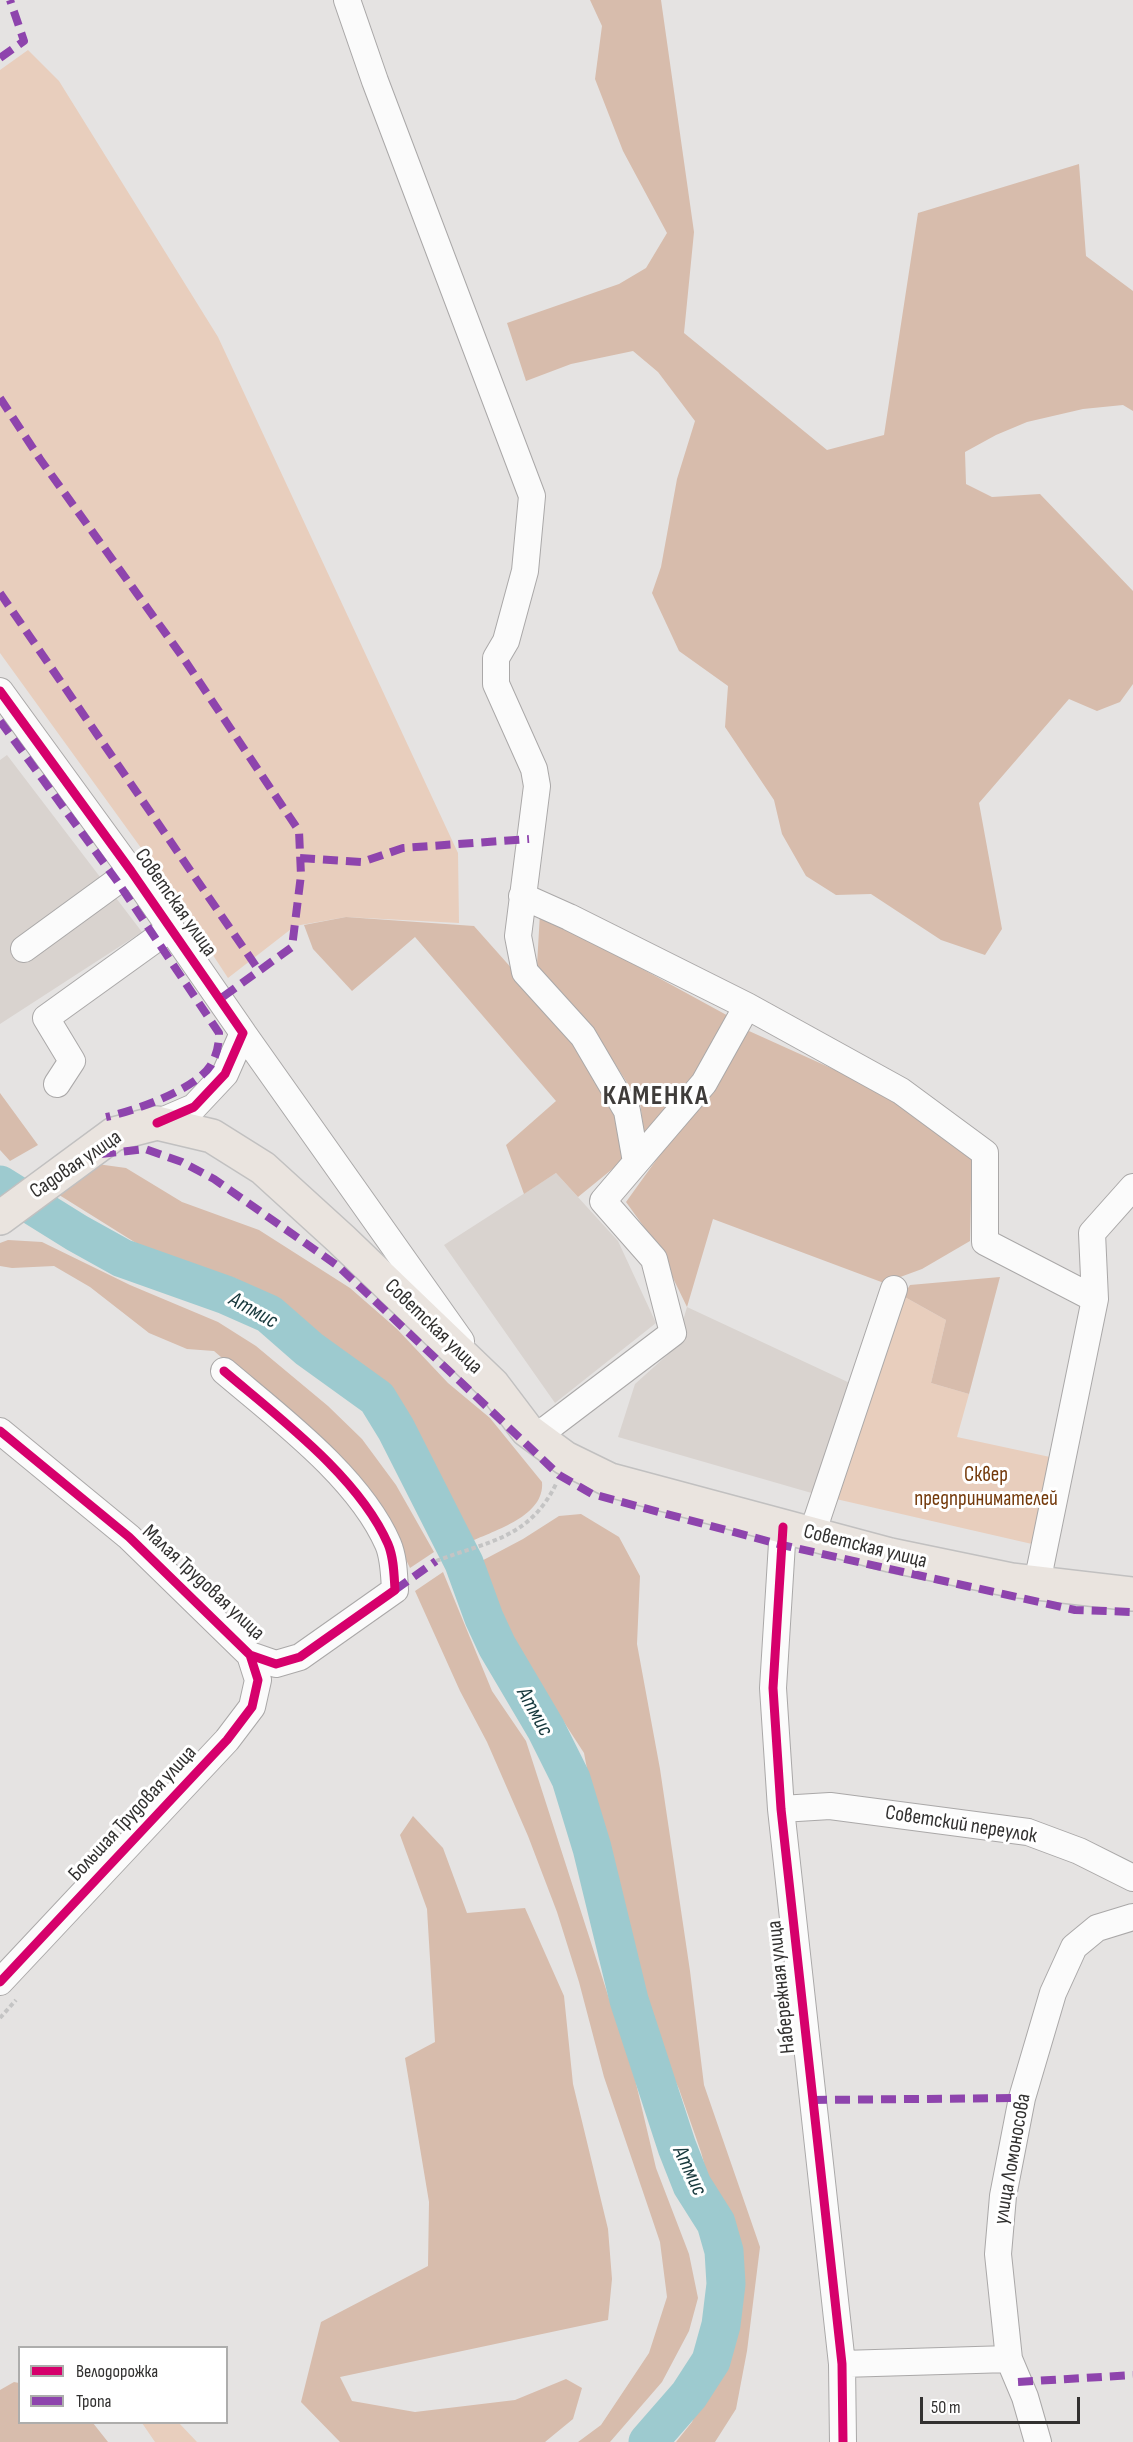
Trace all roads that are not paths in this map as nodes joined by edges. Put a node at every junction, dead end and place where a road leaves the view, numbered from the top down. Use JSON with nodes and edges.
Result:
{"nodes":[{"id":1,"x":347,"y":0,"type":"edge"},
{"id":2,"x":0,"y":691,"type":"edge"},
{"id":3,"x":130,"y":871,"type":"junction"},
{"id":4,"x":522,"y":896,"type":"junction"},
{"id":5,"x":171,"y":928,"type":"junction"},
{"id":6,"x":24,"y":949,"type":"dead end"},
{"id":7,"x":747,"y":1006,"type":"junction"},
{"id":8,"x":243,"y":1033,"type":"junction"},
{"id":9,"x":57,"y":1084,"type":"dead end"},
{"id":10,"x":157,"y":1123,"type":"junction"},
{"id":11,"x":636,"y":1162,"type":"junction"},
{"id":12,"x":1133,"y":1187,"type":"edge"},
{"id":13,"x":0,"y":1218,"type":"edge"},
{"id":14,"x":894,"y":1289,"type":"dead end"},
{"id":15,"x":1095,"y":1299,"type":"junction"},
{"id":16,"x":224,"y":1371,"type":"dead end"},
{"id":17,"x":493,"y":1385,"type":"junction"},
{"id":18,"x":0,"y":1431,"type":"edge"},
{"id":19,"x":536,"y":1437,"type":"junction"},
{"id":20,"x":798,"y":1531,"type":"junction"},
{"id":21,"x":1037,"y":1583,"type":"junction"},
{"id":22,"x":1133,"y":1594,"type":"edge"},
{"id":23,"x":250,"y":1655,"type":"junction"},
{"id":24,"x":781,"y":1809,"type":"junction"},
{"id":25,"x":1133,"y":1878,"type":"edge"},
{"id":26,"x":1133,"y":1917,"type":"edge"},
{"id":27,"x":0,"y":1982,"type":"edge"},
{"id":28,"x":1009,"y":2359,"type":"junction"},
{"id":29,"x":842,"y":2364,"type":"junction"},
{"id":30,"x":843,"y":2442,"type":"edge"},
{"id":31,"x":1038,"y":2442,"type":"edge"}],
"edges":[{"from":1,"to":4,"type":"street"},
{"from":2,"to":3,"type":"street","name":"Советская улица"},
{"from":3,"to":5,"type":"street","name":"Советская улица"},
{"from":3,"to":6,"type":"street"},
{"from":4,"to":7,"type":"street"},
{"from":4,"to":11,"type":"street"},
{"from":5,"to":8,"type":"street","name":"Советская улица"},
{"from":5,"to":9,"type":"street"},
{"from":7,"to":11,"type":"street"},
{"from":7,"to":15,"type":"street"},
{"from":8,"to":10,"type":"street"},
{"from":8,"to":17,"type":"street","name":"Советская улица"},
{"from":10,"to":13,"type":"main road","name":"Садовая улица"},
{"from":10,"to":17,"type":"main road","name":"Советская улица"},
{"from":11,"to":19,"type":"street"},
{"from":12,"to":15,"type":"street"},
{"from":14,"to":20,"type":"street","name":"Набережная улица"},
{"from":15,"to":21,"type":"street"},
{"from":16,"to":23,"type":"street","name":"Малая Трудовая улица"},
{"from":17,"to":19,"type":"main road","name":"Советская улица"},
{"from":18,"to":23,"type":"street","name":"Малая Трудовая улица"},
{"from":19,"to":20,"type":"main road","name":"Советская улица"},
{"from":20,"to":21,"type":"main road","name":"Советская улица"},
{"from":20,"to":24,"type":"street","name":"Набережная улица"},
{"from":21,"to":22,"type":"main road","name":"Советская улица"},
{"from":23,"to":27,"type":"street","name":"Большая Трудовая улица"},
{"from":24,"to":25,"type":"street","name":"Советский переулок"},
{"from":24,"to":29,"type":"street","name":"Набережная улица"},
{"from":26,"to":28,"type":"street","name":"улица Ломоносова"},
{"from":28,"to":29,"type":"street"},
{"from":28,"to":31,"type":"street","name":"улица Ломоносова"},
{"from":29,"to":30,"type":"street","name":"Набережная улица"}]}
